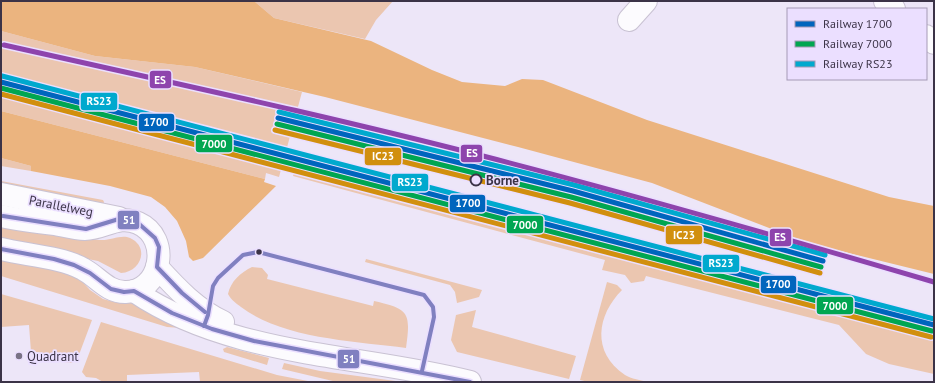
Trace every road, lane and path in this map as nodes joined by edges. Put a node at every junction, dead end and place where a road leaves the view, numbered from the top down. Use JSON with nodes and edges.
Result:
{"nodes":[{"id":1,"x":646,"y":1,"type":"edge"},
{"id":2,"x":884,"y":1,"type":"edge"},
{"id":3,"x":893,"y":8,"type":"edge"},
{"id":4,"x":630,"y":20,"type":"dead end"},
{"id":5,"x":1,"y":194,"type":"edge"},
{"id":6,"x":1,"y":216,"type":"edge"},
{"id":7,"x":122,"y":218,"type":"junction"},
{"id":8,"x":1,"y":249,"type":"edge"},
{"id":9,"x":157,"y":268,"type":"junction"},
{"id":10,"x":134,"y":291,"type":"junction"},
{"id":11,"x":281,"y":348,"type":"junction"},
{"id":12,"x":470,"y":382,"type":"edge"}],
"edges":[{"from":1,"to":4,"type":"street"},
{"from":2,"to":3,"type":"street"},
{"from":5,"to":7,"type":"street","name":"Parallelweg"},
{"from":6,"to":7,"type":"street"},
{"from":7,"to":9,"type":"street","name":"Parallelweg"},
{"from":8,"to":10,"type":"street"},
{"from":9,"to":10,"type":"street"},
{"from":9,"to":11,"type":"street"},
{"from":10,"to":11,"type":"street"},
{"from":11,"to":12,"type":"street"}]}
